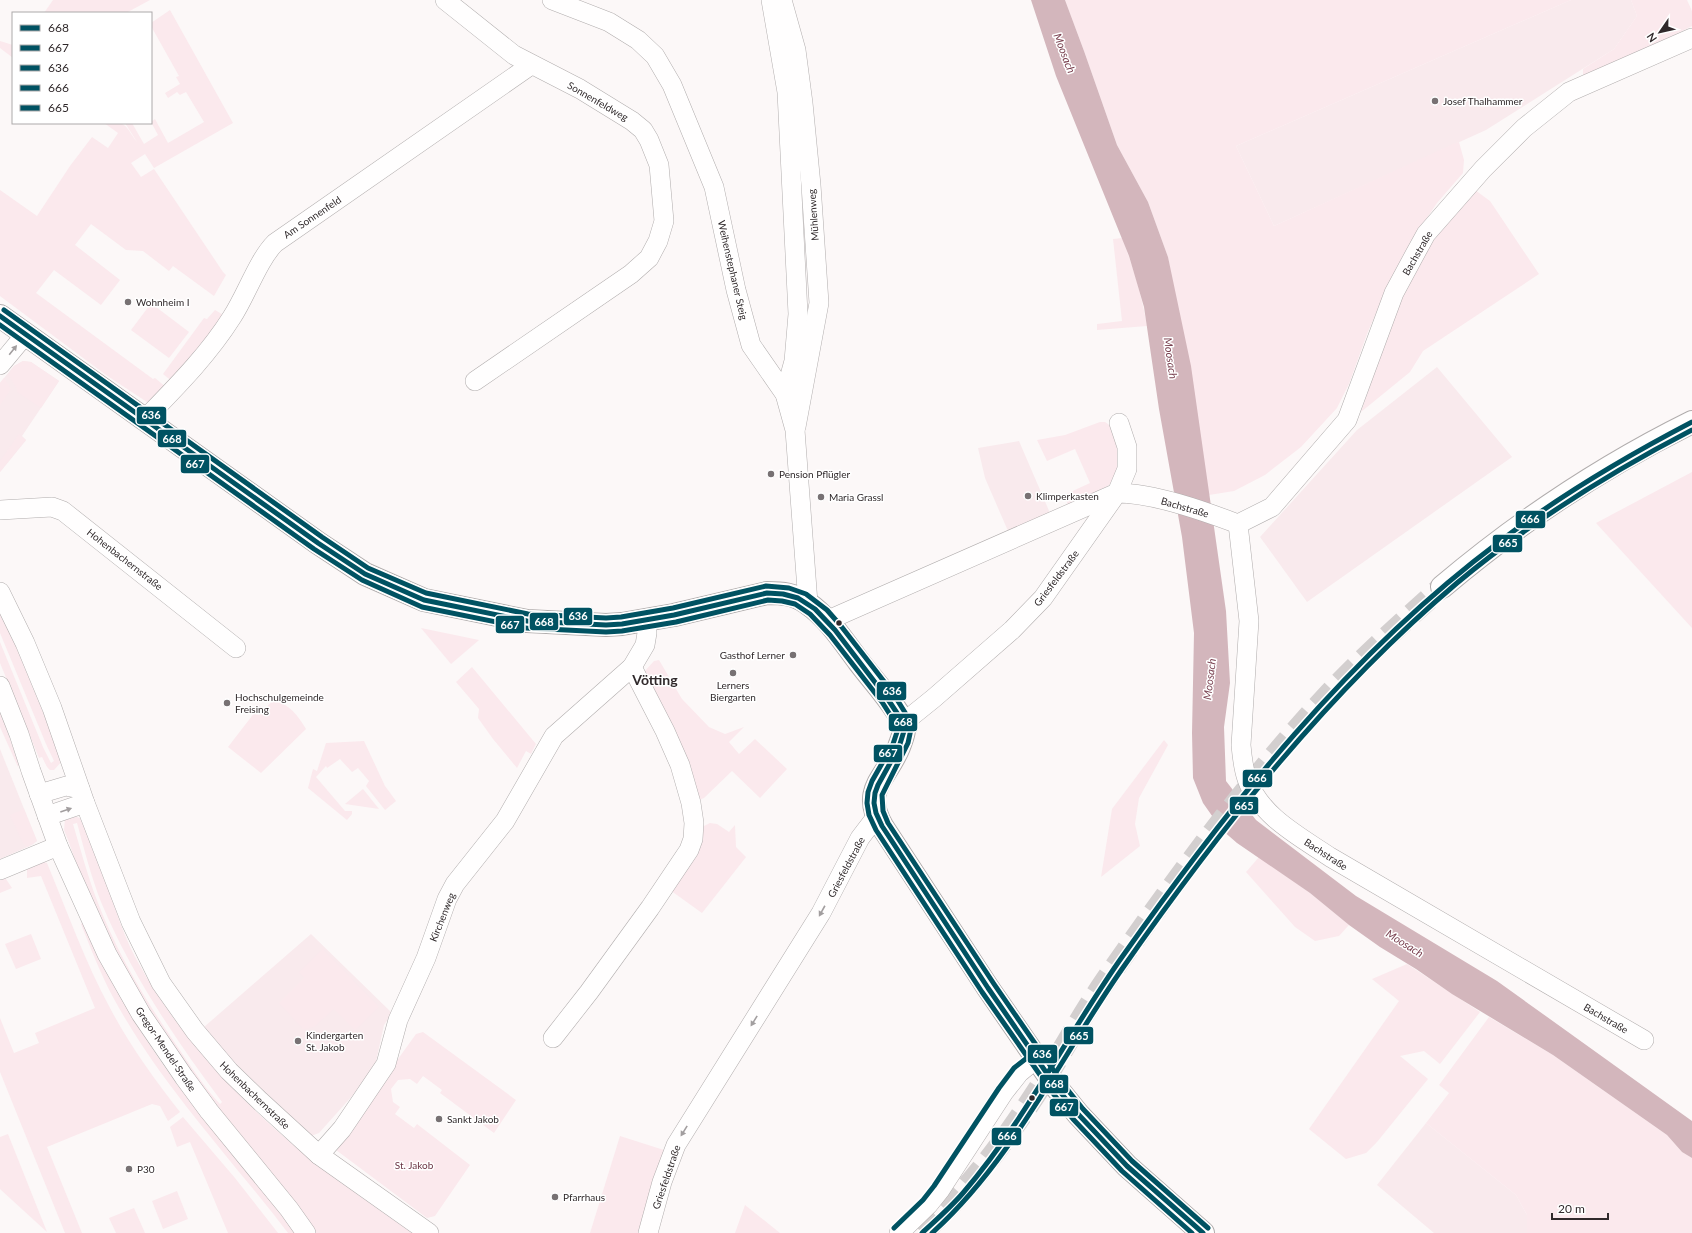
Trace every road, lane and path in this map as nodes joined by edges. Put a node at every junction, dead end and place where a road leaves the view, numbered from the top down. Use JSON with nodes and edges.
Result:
{"nodes":[{"id":1,"x":445,"y":0,"type":"edge"},
{"id":2,"x":552,"y":0,"type":"edge"},
{"id":3,"x":771,"y":0,"type":"edge"},
{"id":4,"x":782,"y":0,"type":"edge"},
{"id":5,"x":1692,"y":38,"type":"edge"},
{"id":6,"x":531,"y":65,"type":"junction"},
{"id":7,"x":1,"y":319,"type":"edge"},
{"id":8,"x":25,"y":335,"type":"junction"},
{"id":9,"x":0,"y":366,"type":"edge"},
{"id":10,"x":475,"y":381,"type":"dead end"},
{"id":11,"x":785,"y":394,"type":"junction"},
{"id":12,"x":145,"y":419,"type":"junction"},
{"id":13,"x":1692,"y":422,"type":"edge"},
{"id":14,"x":1119,"y":423,"type":"dead end"},
{"id":15,"x":795,"y":430,"type":"junction"},
{"id":16,"x":1124,"y":493,"type":"junction"},
{"id":17,"x":0,"y":510,"type":"edge"},
{"id":18,"x":1238,"y":524,"type":"junction"},
{"id":19,"x":1442,"y":587,"type":"tunnel mouth"},
{"id":20,"x":0,"y":592,"type":"edge"},
{"id":21,"x":808,"y":603,"type":"junction"},
{"id":22,"x":646,"y":620,"type":"junction"},
{"id":23,"x":826,"y":621,"type":"junction"},
{"id":24,"x":236,"y":648,"type":"dead end"},
{"id":25,"x":632,"y":667,"type":"junction"},
{"id":26,"x":0,"y":686,"type":"edge"},
{"id":27,"x":903,"y":723,"type":"junction"},
{"id":28,"x":39,"y":794,"type":"junction"},
{"id":29,"x":83,"y":796,"type":"junction"},
{"id":30,"x":47,"y":816,"type":"junction"},
{"id":31,"x":876,"y":817,"type":"junction"},
{"id":32,"x":58,"y":846,"type":"junction"},
{"id":33,"x":0,"y":870,"type":"edge"},
{"id":34,"x":553,"y":1038,"type":"dead end"},
{"id":35,"x":1644,"y":1040,"type":"dead end"},
{"id":36,"x":1036,"y":1059,"type":"junction"},
{"id":37,"x":319,"y":1155,"type":"junction"},
{"id":38,"x":306,"y":1233,"type":"edge"},
{"id":39,"x":429,"y":1233,"type":"edge"},
{"id":40,"x":648,"y":1233,"type":"edge"},
{"id":41,"x":899,"y":1233,"type":"edge"},
{"id":42,"x":1203,"y":1233,"type":"edge"}],
"edges":[{"from":1,"to":6,"type":"street","name":"Sonnenfeldweg"},
{"from":2,"to":11,"type":"street","name":"Weihenstephaner Steig"},
{"from":3,"to":11,"type":"street","name":"Mühlenweg"},
{"from":4,"to":15,"type":"street","name":"Mühlenweg"},
{"from":5,"to":18,"type":"street","name":"Bachstraße"},
{"from":6,"to":10,"type":"street","name":"Sonnenfeldweg"},
{"from":6,"to":12,"type":"street","name":"Am Sonnenfeld"},
{"from":7,"to":8,"type":"main road"},
{"from":9,"to":8,"type":"street","one_way":true},
{"from":8,"to":12,"type":"main road"},
{"from":11,"to":15,"type":"street","name":"Weihenstephaner Steig"},
{"from":12,"to":22,"type":"main road"},
{"from":13,"to":19,"type":"main road"},
{"from":14,"to":16,"type":"street"},
{"from":15,"to":21,"type":"street","name":"Weihenstephaner Steig"},
{"from":16,"to":18,"type":"street","name":"Bachstraße"},
{"from":16,"to":23,"type":"street"},
{"from":16,"to":27,"type":"street","name":"Griesfeldstraße"},
{"from":17,"to":24,"type":"street","name":"Hohenbachernstraße"},
{"from":18,"to":35,"type":"street","name":"Bachstraße"},
{"from":20,"to":29,"type":"street","name":"Hohenbachernstraße"},
{"from":21,"to":22,"type":"main road"},
{"from":21,"to":23,"type":"main road"},
{"from":22,"to":25,"type":"street","name":"Kirchenweg"},
{"from":23,"to":27,"type":"main road"},
{"from":25,"to":34,"type":"street"},
{"from":25,"to":37,"type":"street","name":"Kirchenweg"},
{"from":26,"to":28,"type":"street","name":"Gregor-Mendel-Straße"},
{"from":27,"to":31,"type":"main road"},
{"from":28,"to":29,"type":"street"},
{"from":28,"to":30,"type":"street","name":"Gregor-Mendel-Straße"},
{"from":30,"to":29,"type":"street","one_way":true},
{"from":29,"to":37,"type":"street","name":"Hohenbachernstraße"},
{"from":30,"to":32,"type":"street","name":"Gregor-Mendel-Straße"},
{"from":31,"to":36,"type":"main road"},
{"from":31,"to":40,"type":"street","name":"Griesfeldstraße","one_way":true},
{"from":32,"to":33,"type":"street"},
{"from":32,"to":38,"type":"street","name":"Gregor-Mendel-Straße"},
{"from":36,"to":41,"type":"street"},
{"from":36,"to":42,"type":"main road"},
{"from":37,"to":39,"type":"street","name":"Hohenbachernstraße"}]}
